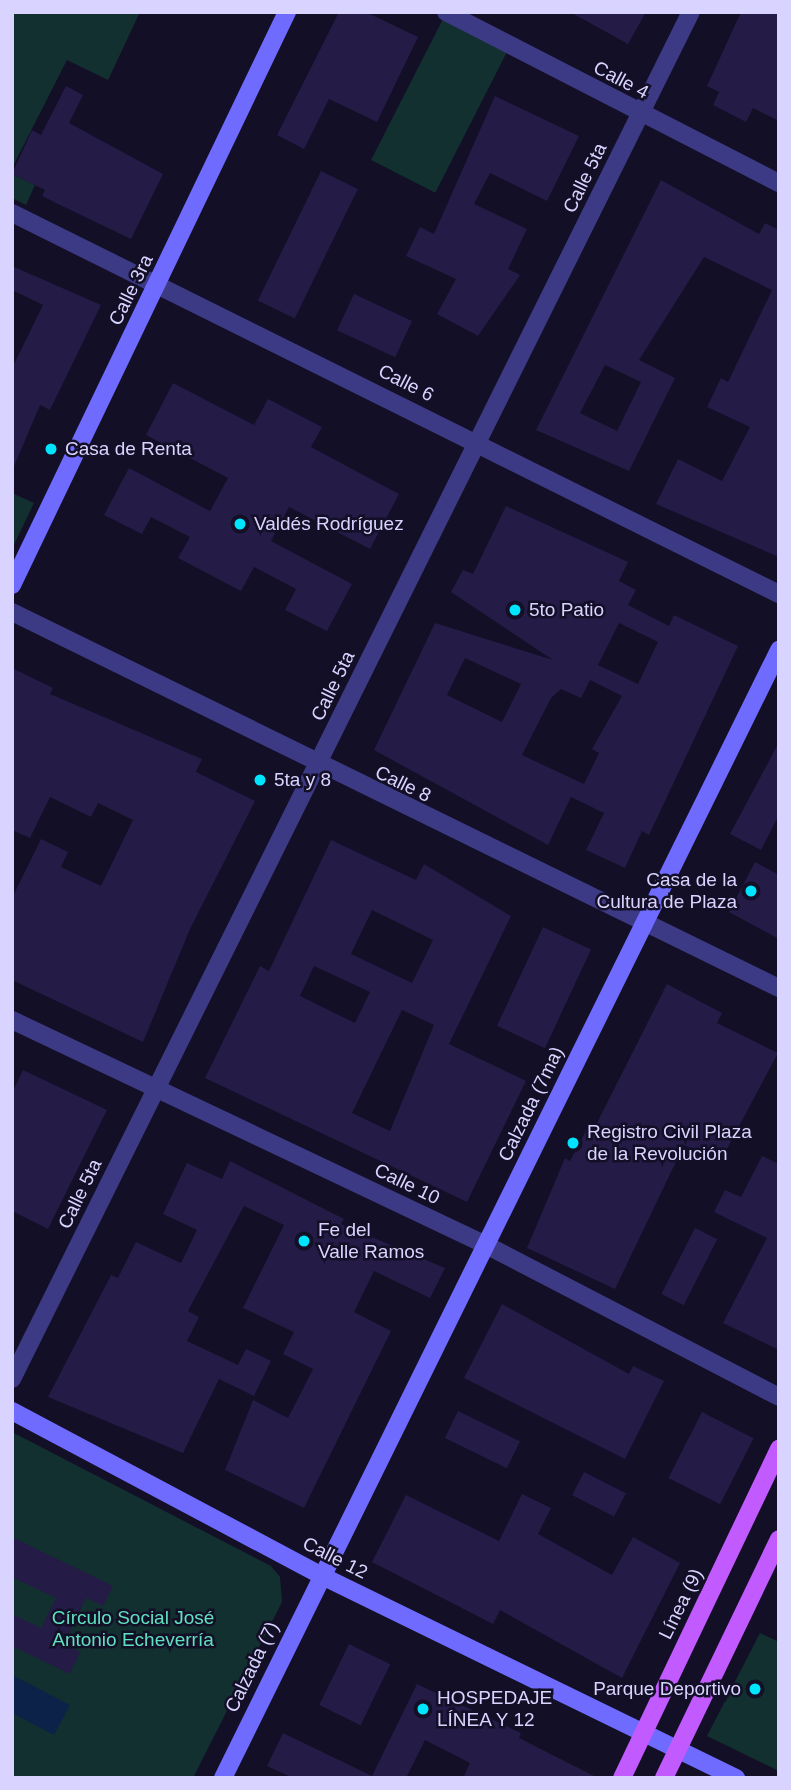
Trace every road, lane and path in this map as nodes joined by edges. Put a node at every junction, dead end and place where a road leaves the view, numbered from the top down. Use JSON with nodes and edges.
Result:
{"nodes":[{"id":1,"x":287,"y":12,"type":"edge"},
{"id":2,"x":446,"y":12,"type":"edge"},
{"id":3,"x":691,"y":12,"type":"edge"},
{"id":4,"x":640,"y":114,"type":"junction"},
{"id":5,"x":779,"y":183,"type":"edge"},
{"id":6,"x":12,"y":213,"type":"edge"},
{"id":7,"x":158,"y":282,"type":"junction"},
{"id":8,"x":478,"y":442,"type":"junction"},
{"id":9,"x":12,"y":585,"type":"edge"},
{"id":10,"x":779,"y":594,"type":"edge"},
{"id":11,"x":12,"y":612,"type":"edge"},
{"id":12,"x":779,"y":650,"type":"edge"},
{"id":13,"x":317,"y":765,"type":"junction"},
{"id":14,"x":643,"y":922,"type":"junction"},
{"id":15,"x":779,"y":988,"type":"edge"},
{"id":16,"x":12,"y":1020,"type":"edge"},
{"id":17,"x":157,"y":1088,"type":"junction"},
{"id":18,"x":486,"y":1245,"type":"junction"},
{"id":19,"x":12,"y":1379,"type":"edge"},
{"id":20,"x":779,"y":1397,"type":"edge"},
{"id":21,"x":12,"y":1411,"type":"edge"},
{"id":22,"x":779,"y":1449,"type":"edge"},
{"id":23,"x":779,"y":1539,"type":"edge"},
{"id":24,"x":320,"y":1575,"type":"junction"},
{"id":25,"x":643,"y":1732,"type":"junction"},
{"id":26,"x":677,"y":1750,"type":"junction"},
{"id":27,"x":223,"y":1778,"type":"edge"},
{"id":28,"x":622,"y":1778,"type":"edge"},
{"id":29,"x":664,"y":1778,"type":"edge"},
{"id":30,"x":736,"y":1778,"type":"edge"}],
"edges":[{"from":1,"to":7,"type":"main road","name":"Calle 3ra"},
{"from":2,"to":4,"type":"street","name":"Calle 4"},
{"from":3,"to":4,"type":"street","name":"Calle 5ta"},
{"from":4,"to":5,"type":"street","name":"Calle 4"},
{"from":4,"to":8,"type":"street","name":"Calle 5ta"},
{"from":6,"to":7,"type":"street","name":"Calle 6"},
{"from":7,"to":8,"type":"street","name":"Calle 6"},
{"from":7,"to":9,"type":"main road","name":"Calle 3ra"},
{"from":8,"to":10,"type":"street","name":"Calle 6"},
{"from":8,"to":13,"type":"street","name":"Calle 5ta"},
{"from":11,"to":13,"type":"street","name":"Calle 8"},
{"from":12,"to":14,"type":"main road","name":"Calzada (7ma)"},
{"from":13,"to":14,"type":"street","name":"Calle 8"},
{"from":13,"to":17,"type":"street","name":"Calle 5ta"},
{"from":14,"to":15,"type":"street","name":"Calle 8"},
{"from":14,"to":18,"type":"main road","name":"Calzada (7ma)"},
{"from":16,"to":17,"type":"street","name":"Calle 10"},
{"from":17,"to":18,"type":"street","name":"Calle 10"},
{"from":17,"to":19,"type":"street","name":"Calle 5ta"},
{"from":18,"to":20,"type":"street","name":"Calle 10"},
{"from":18,"to":24,"type":"main road","name":"Calzada (7ma)"},
{"from":21,"to":24,"type":"main road","name":"Calle 12"},
{"from":22,"to":25,"type":"main road","name":"Línea (9)"},
{"from":23,"to":26,"type":"main road"},
{"from":24,"to":25,"type":"main road","name":"Calle 12"},
{"from":24,"to":27,"type":"main road","name":"Calzada (7)"},
{"from":25,"to":26,"type":"main road","name":"Calle 12"},
{"from":25,"to":28,"type":"main road","name":"Línea (9)"},
{"from":26,"to":29,"type":"main road"},
{"from":26,"to":30,"type":"main road"}]}
